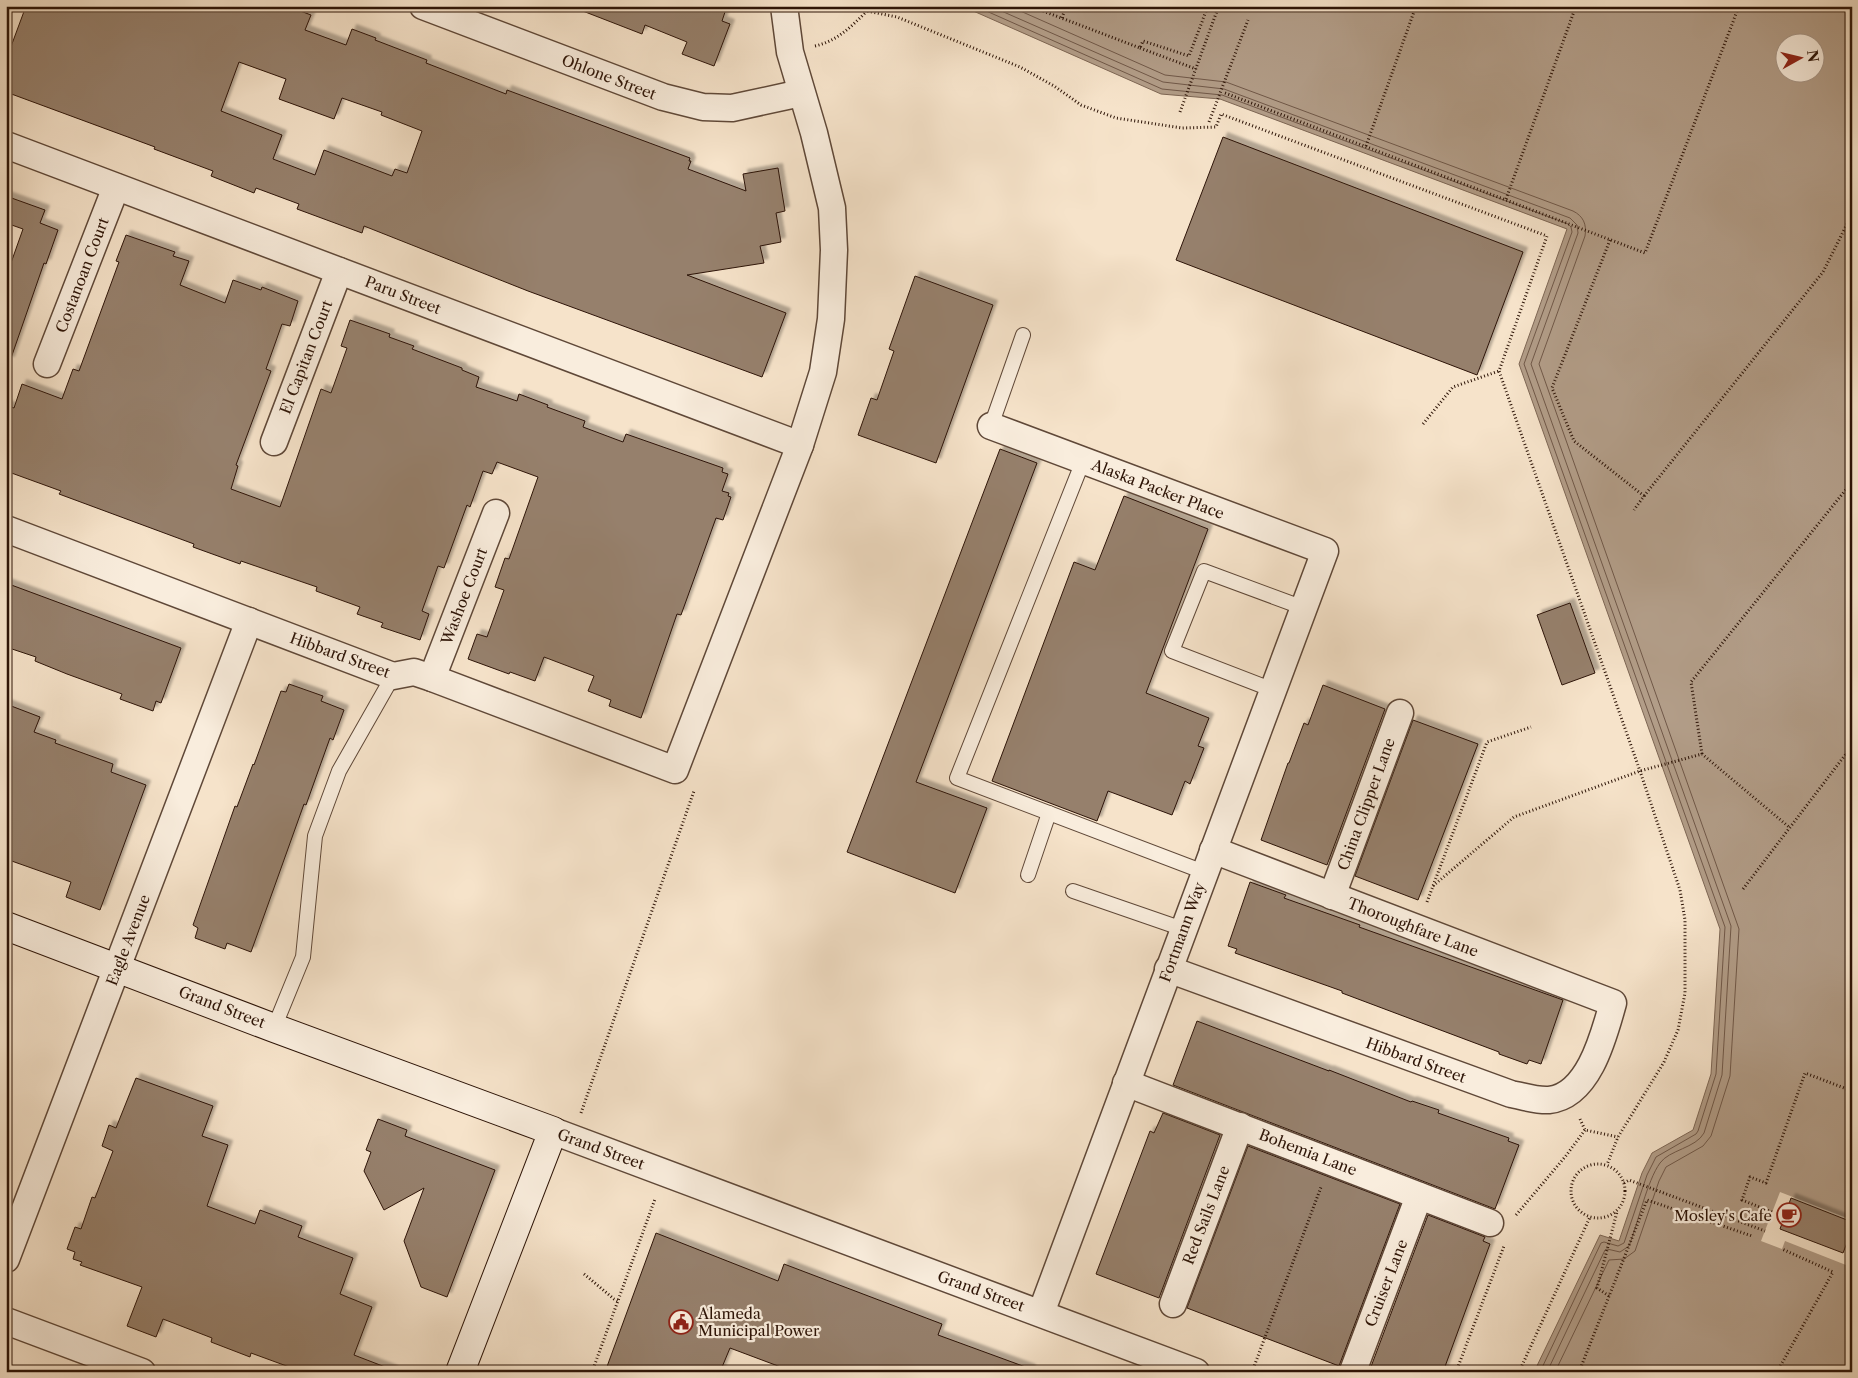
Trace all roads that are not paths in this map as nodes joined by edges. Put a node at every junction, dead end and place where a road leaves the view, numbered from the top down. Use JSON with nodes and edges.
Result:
{"nodes":[{"id":1,"x":423,"y":6,"type":"edge"},
{"id":2,"x":784,"y":6,"type":"edge"},
{"id":3,"x":800,"y":93,"type":"junction"},
{"id":4,"x":6,"y":145,"type":"edge"},
{"id":5,"x":116,"y":187,"type":"junction"},
{"id":6,"x":339,"y":271,"type":"junction"},
{"id":7,"x":1023,"y":334,"type":"dead end"},
{"id":8,"x":47,"y":364,"type":"dead end"},
{"id":9,"x":991,"y":426,"type":"joint"},
{"id":10,"x":274,"y":442,"type":"dead end"},
{"id":11,"x":800,"y":445,"type":"junction"},
{"id":12,"x":1083,"y":461,"type":"junction"},
{"id":13,"x":496,"y":513,"type":"dead end"},
{"id":14,"x":6,"y":529,"type":"edge"},
{"id":15,"x":1325,"y":551,"type":"joint"},
{"id":16,"x":1304,"y":608,"type":"junction"},
{"id":17,"x":249,"y":621,"type":"junction"},
{"id":18,"x":392,"y":676,"type":"junction"},
{"id":19,"x":432,"y":678,"type":"junction"},
{"id":20,"x":1273,"y":690,"type":"junction"},
{"id":21,"x":1400,"y":713,"type":"dead end"},
{"id":22,"x":1049,"y":813,"type":"junction"},
{"id":23,"x":1209,"y":861,"type":"junction"},
{"id":24,"x":1028,"y":876,"type":"dead end"},
{"id":25,"x":1073,"y":891,"type":"dead end"},
{"id":26,"x":1332,"y":896,"type":"junction"},
{"id":27,"x":6,"y":926,"type":"edge"},
{"id":28,"x":1183,"y":929,"type":"junction"},
{"id":29,"x":118,"y":968,"type":"junction"},
{"id":30,"x":1168,"y":969,"type":"junction"},
{"id":31,"x":274,"y":1028,"type":"junction"},
{"id":32,"x":1126,"y":1083,"type":"junction"},
{"id":33,"x":1568,"y":1094,"type":"joint"},
{"id":34,"x":1240,"y":1126,"type":"junction"},
{"id":35,"x":552,"y":1131,"type":"junction"},
{"id":36,"x":1419,"y":1196,"type":"junction"},
{"id":37,"x":1490,"y":1222,"type":"dead end"},
{"id":38,"x":6,"y":1258,"type":"edge"},
{"id":39,"x":1173,"y":1304,"type":"dead end"},
{"id":40,"x":1041,"y":1313,"type":"junction"},
{"id":41,"x":6,"y":1321,"type":"edge"},
{"id":42,"x":461,"y":1371,"type":"edge"},
{"id":43,"x":1353,"y":1371,"type":"edge"},
{"id":44,"x":142,"y":1372,"type":"edge"},
{"id":45,"x":1196,"y":1372,"type":"edge"}],
"edges":[{"from":1,"to":3,"type":"street","name":"Ohlone Street"},
{"from":2,"to":3,"type":"street"},
{"from":3,"to":11,"type":"street"},
{"from":4,"to":5,"type":"street","name":"Paru Street"},
{"from":5,"to":6,"type":"street","name":"Paru Street"},
{"from":5,"to":8,"type":"street","name":"Costanoan Court"},
{"from":6,"to":10,"type":"street","name":"El Capitan Court"},
{"from":6,"to":11,"type":"street","name":"Paru Street"},
{"from":7,"to":9,"type":"lane"},
{"from":9,"to":12,"type":"street","name":"Alaska Packer Place"},
{"from":11,"to":19,"type":"street","name":"Hibbard Street"},
{"from":12,"to":15,"type":"street","name":"Alaska Packer Place"},
{"from":12,"to":22,"type":"lane"},
{"from":13,"to":19,"type":"street","name":"Washoe Court"},
{"from":14,"to":17,"type":"street","name":"Hibbard Street"},
{"from":15,"to":16,"type":"street","name":"Fortmann Way"},
{"from":16,"to":20,"type":"street","name":"Fortmann Way"},
{"from":16,"to":20,"type":"lane"},
{"from":17,"to":18,"type":"street","name":"Hibbard Street"},
{"from":17,"to":29,"type":"street","name":"Eagle Avenue"},
{"from":18,"to":19,"type":"street","name":"Hibbard Street"},
{"from":18,"to":31,"type":"lane"},
{"from":20,"to":23,"type":"street","name":"Fortmann Way"},
{"from":21,"to":26,"type":"street","name":"China Clipper Lane"},
{"from":22,"to":23,"type":"lane"},
{"from":22,"to":24,"type":"lane"},
{"from":23,"to":26,"type":"street","name":"Thoroughfare Lane"},
{"from":23,"to":28,"type":"street","name":"Fortmann Way"},
{"from":25,"to":28,"type":"lane"},
{"from":26,"to":33,"type":"street","name":"Thoroughfare Lane"},
{"from":27,"to":29,"type":"street","name":"Grand Street"},
{"from":28,"to":30,"type":"street","name":"Fortmann Way"},
{"from":29,"to":31,"type":"street","name":"Grand Street"},
{"from":29,"to":38,"type":"street","name":"Eagle Avenue"},
{"from":30,"to":32,"type":"street","name":"Fortmann Way"},
{"from":30,"to":33,"type":"street","name":"Hibbard Street"},
{"from":31,"to":35,"type":"street","name":"Grand Street"},
{"from":32,"to":34,"type":"street","name":"Bohemia Lane"},
{"from":32,"to":40,"type":"street","name":"Fortmann Way"},
{"from":34,"to":36,"type":"street","name":"Bohemia Lane"},
{"from":34,"to":39,"type":"street","name":"Red Sails Lane"},
{"from":35,"to":40,"type":"street","name":"Grand Street"},
{"from":35,"to":42,"type":"street"},
{"from":36,"to":37,"type":"street","name":"Bohemia Lane"},
{"from":36,"to":43,"type":"street","name":"Cruiser Lane"},
{"from":40,"to":45,"type":"street","name":"Grand Street"},
{"from":41,"to":44,"type":"street"}]}
